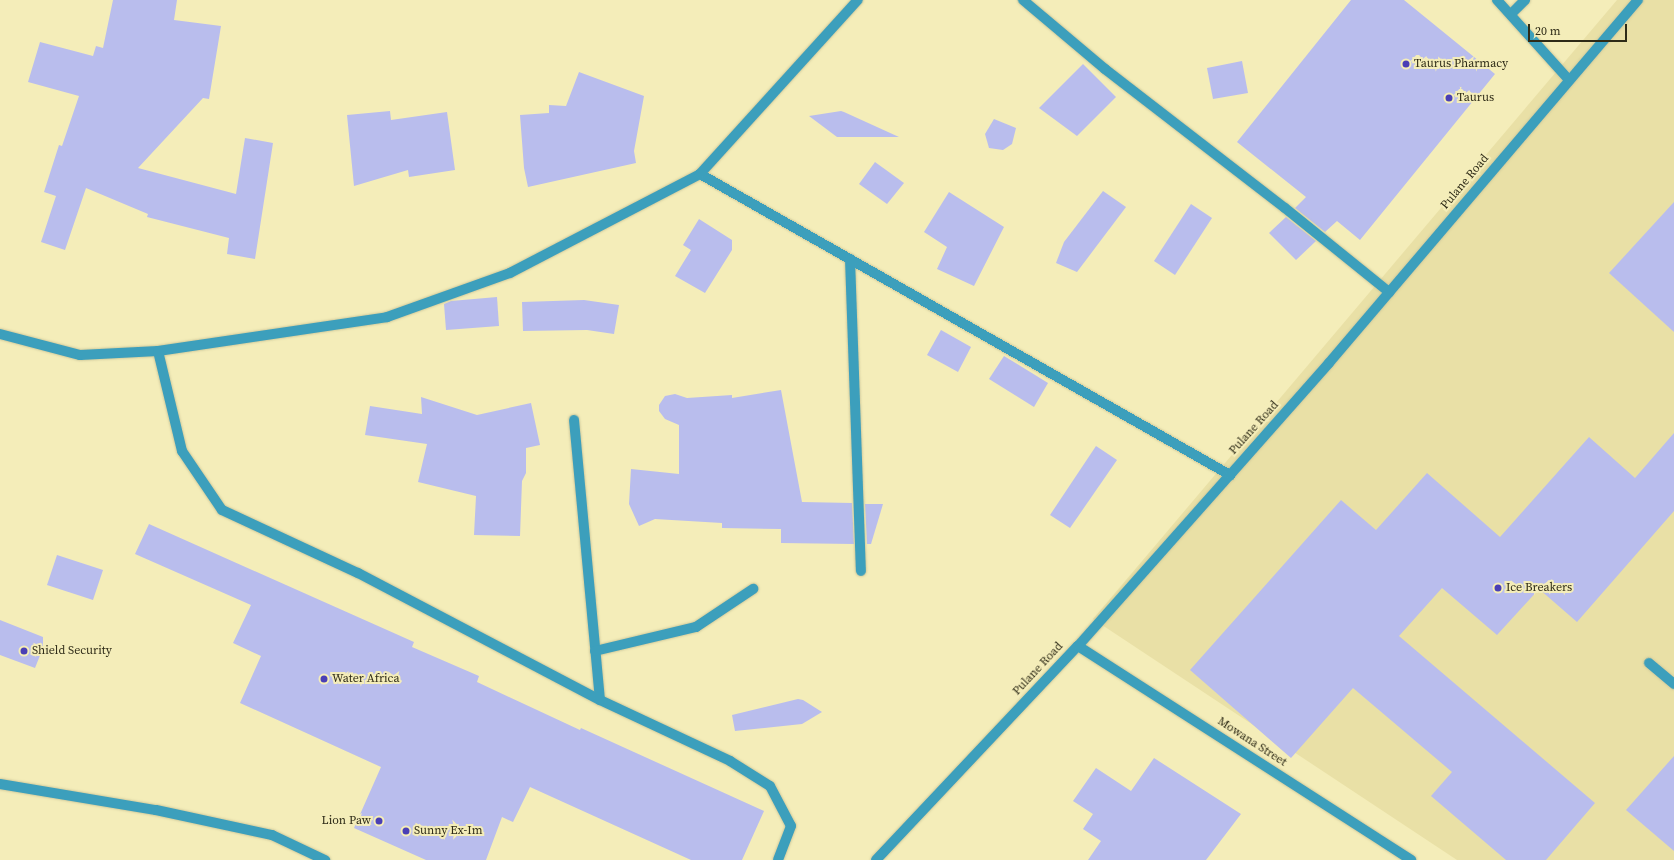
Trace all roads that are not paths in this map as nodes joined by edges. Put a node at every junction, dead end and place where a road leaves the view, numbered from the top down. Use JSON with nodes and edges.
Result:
{"nodes":[{"id":1,"x":858,"y":0,"type":"edge"},
{"id":2,"x":1023,"y":0,"type":"edge"},
{"id":3,"x":1497,"y":0,"type":"edge"},
{"id":4,"x":1525,"y":0,"type":"edge"},
{"id":5,"x":1638,"y":0,"type":"edge"},
{"id":6,"x":1511,"y":14,"type":"junction"},
{"id":7,"x":1569,"y":80,"type":"junction"},
{"id":8,"x":700,"y":174,"type":"junction"},
{"id":9,"x":850,"y":259,"type":"junction"},
{"id":10,"x":1389,"y":292,"type":"junction"},
{"id":11,"x":0,"y":334,"type":"edge"},
{"id":12,"x":158,"y":351,"type":"junction"},
{"id":13,"x":574,"y":420,"type":"dead end"},
{"id":14,"x":1230,"y":475,"type":"junction"},
{"id":15,"x":861,"y":571,"type":"dead end"},
{"id":16,"x":753,"y":589,"type":"dead end"},
{"id":17,"x":1078,"y":646,"type":"junction"},
{"id":18,"x":595,"y":651,"type":"junction"},
{"id":19,"x":1649,"y":663,"type":"dead end"},
{"id":20,"x":1674,"y":684,"type":"edge"},
{"id":21,"x":600,"y":700,"type":"junction"},
{"id":22,"x":0,"y":784,"type":"edge"},
{"id":23,"x":325,"y":860,"type":"edge"},
{"id":24,"x":778,"y":860,"type":"edge"},
{"id":25,"x":876,"y":860,"type":"edge"},
{"id":26,"x":1411,"y":860,"type":"edge"}],
"edges":[{"from":1,"to":8,"type":"street"},
{"from":2,"to":10,"type":"street"},
{"from":3,"to":6,"type":"street"},
{"from":4,"to":6,"type":"street"},
{"from":5,"to":7,"type":"street","name":"Pulane Road"},
{"from":6,"to":7,"type":"street"},
{"from":7,"to":10,"type":"street","name":"Pulane Road"},
{"from":8,"to":9,"type":"street"},
{"from":8,"to":12,"type":"street"},
{"from":9,"to":14,"type":"street"},
{"from":9,"to":15,"type":"street"},
{"from":10,"to":14,"type":"street","name":"Pulane Road"},
{"from":11,"to":12,"type":"street"},
{"from":12,"to":21,"type":"street"},
{"from":13,"to":18,"type":"street"},
{"from":14,"to":17,"type":"street","name":"Pulane Road"},
{"from":16,"to":18,"type":"street"},
{"from":17,"to":25,"type":"street","name":"Pulane Road"},
{"from":17,"to":26,"type":"street","name":"Mowana Street"},
{"from":18,"to":21,"type":"street"},
{"from":19,"to":20,"type":"street"},
{"from":21,"to":24,"type":"street"},
{"from":22,"to":23,"type":"street"}]}
